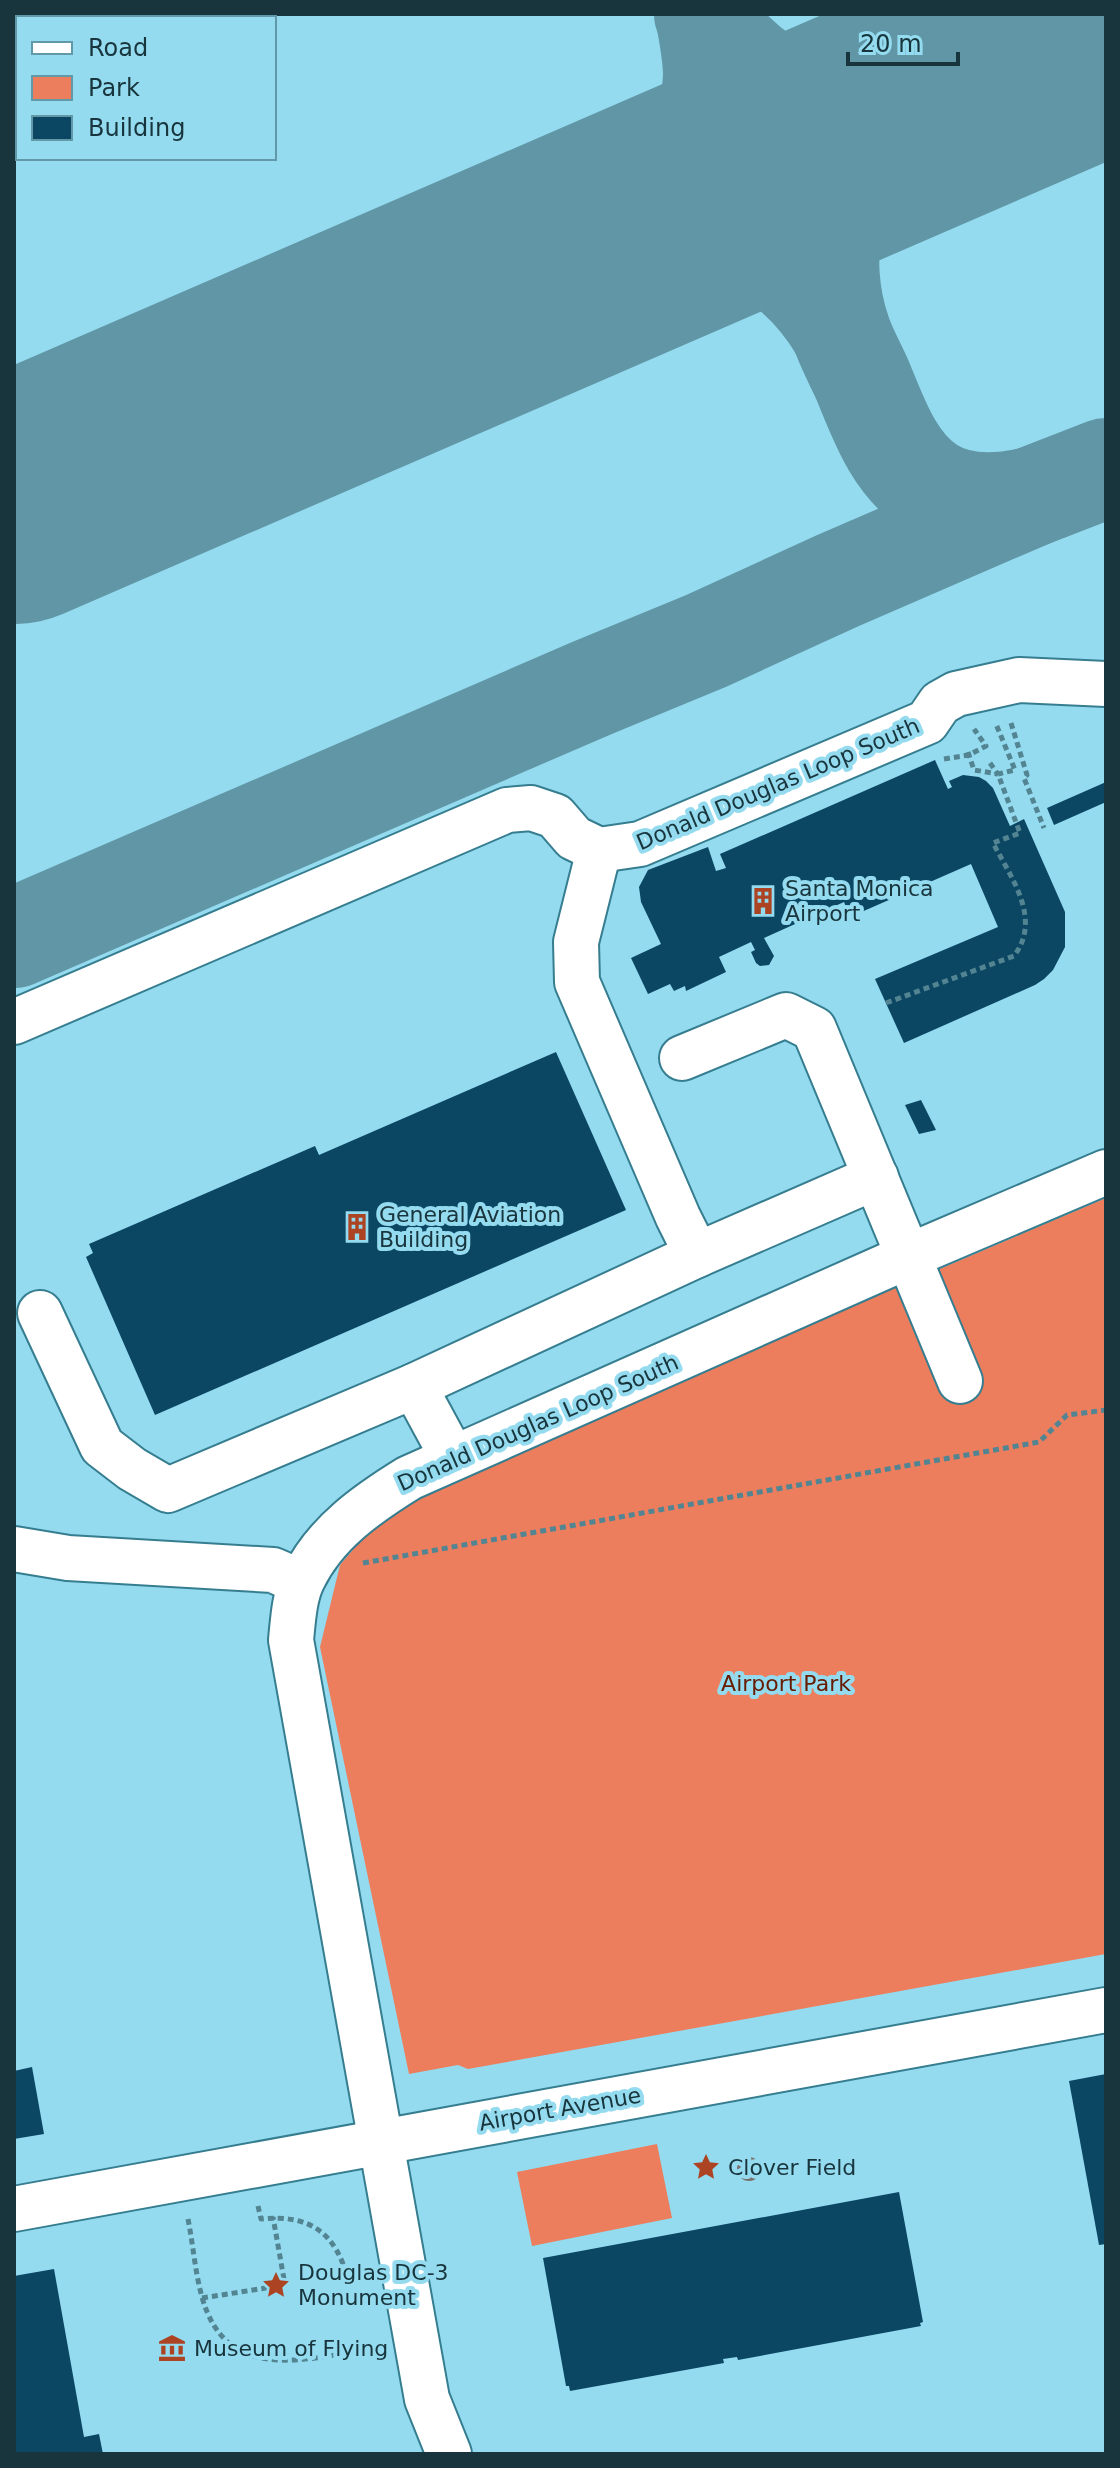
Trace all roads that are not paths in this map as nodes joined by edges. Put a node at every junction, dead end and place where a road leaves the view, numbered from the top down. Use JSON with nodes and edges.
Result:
{"nodes":[{"id":1,"x":1106,"y":684,"type":"edge"},
{"id":2,"x":599,"y":850,"type":"junction"},
{"id":3,"x":14,"y":1022,"type":"edge"},
{"id":4,"x":682,"y":1058,"type":"dead end"},
{"id":5,"x":1106,"y":1172,"type":"edge"},
{"id":6,"x":876,"y":1177,"type":"junction"},
{"id":7,"x":697,"y":1255,"type":"junction"},
{"id":8,"x":909,"y":1256,"type":"junction"},
{"id":9,"x":40,"y":1313,"type":"dead end"},
{"id":10,"x":960,"y":1381,"type":"dead end"},
{"id":11,"x":414,"y":1386,"type":"junction"},
{"id":12,"x":453,"y":1458,"type":"junction"},
{"id":13,"x":14,"y":1549,"type":"edge"},
{"id":14,"x":301,"y":1582,"type":"junction"},
{"id":15,"x":1106,"y":2010,"type":"edge"},
{"id":16,"x":379,"y":2142,"type":"junction"},
{"id":17,"x":14,"y":2209,"type":"edge"},
{"id":18,"x":449,"y":2454,"type":"edge"}],
"edges":[{"from":1,"to":2,"type":"street","name":"Donald Douglas Loop South"},
{"from":2,"to":3,"type":"street"},
{"from":2,"to":7,"type":"street"},
{"from":4,"to":6,"type":"street"},
{"from":5,"to":8,"type":"street","name":"Donald Douglas Loop South"},
{"from":6,"to":7,"type":"street"},
{"from":6,"to":8,"type":"street"},
{"from":7,"to":11,"type":"street"},
{"from":8,"to":10,"type":"street"},
{"from":8,"to":12,"type":"street","name":"Donald Douglas Loop South"},
{"from":9,"to":11,"type":"street"},
{"from":11,"to":12,"type":"street"},
{"from":12,"to":14,"type":"street","name":"Donald Douglas Loop South"},
{"from":13,"to":14,"type":"street"},
{"from":14,"to":16,"type":"street","name":"Donald Douglas Loop South"},
{"from":15,"to":16,"type":"street","name":"Airport Avenue"},
{"from":16,"to":17,"type":"street","name":"Airport Avenue"},
{"from":16,"to":18,"type":"street","name":"Donald Douglas Loop South"}]}
